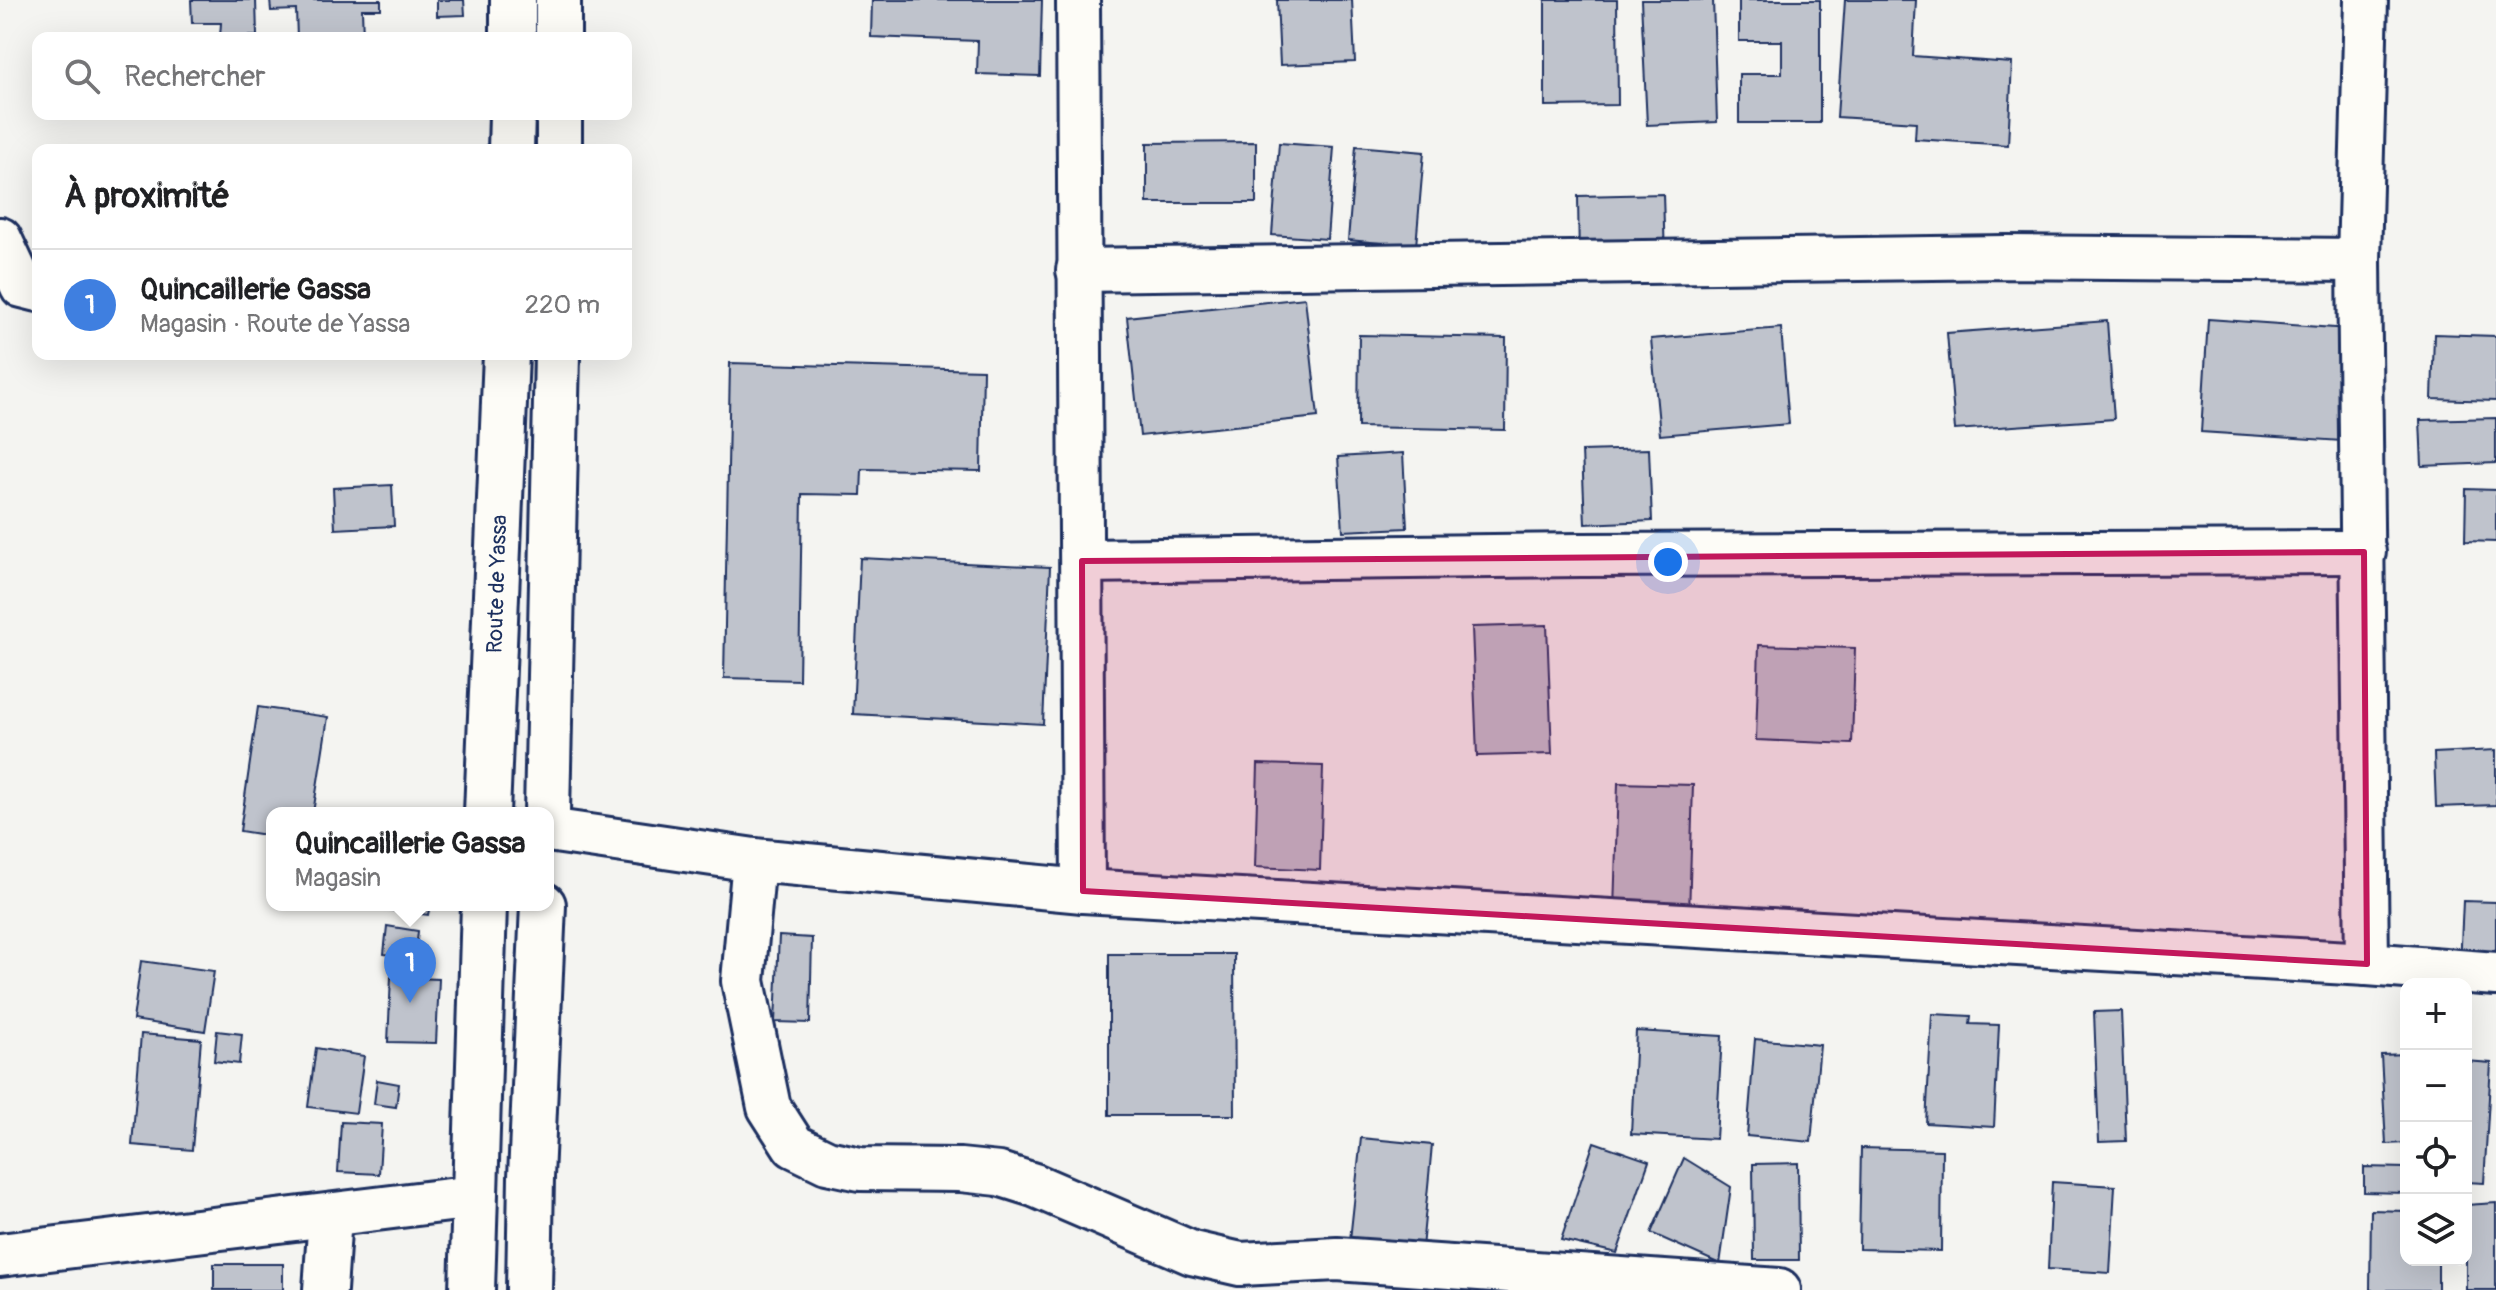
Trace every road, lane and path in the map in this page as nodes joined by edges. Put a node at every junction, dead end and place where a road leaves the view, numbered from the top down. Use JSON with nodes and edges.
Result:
{"nodes":[{"id":1,"x":513,"y":0,"type":"edge"},
{"id":2,"x":558,"y":0,"type":"edge"},
{"id":3,"x":1078,"y":0,"type":"edge"},
{"id":4,"x":2366,"y":0,"type":"edge"},
{"id":5,"x":513,"y":32,"type":"edge"},
{"id":6,"x":558,"y":32,"type":"edge"},
{"id":7,"x":512,"y":120,"type":"edge"},
{"id":8,"x":559,"y":120,"type":"edge"},
{"id":9,"x":511,"y":144,"type":"edge"},
{"id":10,"x":559,"y":144,"type":"edge"},
{"id":11,"x":0,"y":239,"type":"edge"},
{"id":12,"x":2359,"y":260,"type":"junction"},
{"id":13,"x":1078,"y":270,"type":"junction"},
{"id":14,"x":32,"y":288,"type":"edge"},
{"id":15,"x":506,"y":360,"type":"edge"},
{"id":16,"x":557,"y":360,"type":"edge"},
{"id":17,"x":2364,"y":552,"type":"junction"},
{"id":18,"x":1082,"y":561,"type":"junction"},
{"id":19,"x":487,"y":807,"type":"edge"},
{"id":20,"x":547,"y":807,"type":"edge"},
{"id":21,"x":554,"y":831,"type":"edge"},
{"id":22,"x":754,"y":860,"type":"junction"},
{"id":23,"x":1083,"y":891,"type":"junction"},
{"id":24,"x":484,"y":911,"type":"edge"},
{"id":25,"x":543,"y":911,"type":"edge"},
{"id":26,"x":2367,"y":964,"type":"junction"},
{"id":27,"x":2496,"y":974,"type":"edge"},
{"id":28,"x":474,"y":1197,"type":"junction"},
{"id":29,"x":330,"y":1216,"type":"junction"},
{"id":30,"x":0,"y":1255,"type":"edge"},
{"id":31,"x":1710,"y":1288,"type":"edge"},
{"id":32,"x":325,"y":1290,"type":"edge"},
{"id":33,"x":472,"y":1290,"type":"edge"},
{"id":34,"x":529,"y":1290,"type":"edge"},
{"id":35,"x":1779,"y":1290,"type":"edge"}],
"edges":[{"from":1,"to":5,"type":"main road"},
{"from":2,"to":6,"type":"main road"},
{"from":3,"to":13,"type":"street"},
{"from":4,"to":12,"type":"street"},
{"from":7,"to":9,"type":"main road"},
{"from":8,"to":10,"type":"main road"},
{"from":11,"to":14,"type":"street"},
{"from":12,"to":13,"type":"street"},
{"from":12,"to":17,"type":"street"},
{"from":13,"to":18,"type":"street"},
{"from":15,"to":19,"type":"main road","name":"Route de Yassa"},
{"from":16,"to":20,"type":"main road"},
{"from":17,"to":18,"type":"street"},
{"from":17,"to":26,"type":"street"},
{"from":18,"to":23,"type":"street"},
{"from":21,"to":22,"type":"street"},
{"from":22,"to":23,"type":"street"},
{"from":22,"to":31,"type":"street"},
{"from":23,"to":26,"type":"street"},
{"from":24,"to":28,"type":"main road"},
{"from":25,"to":34,"type":"main road"},
{"from":26,"to":27,"type":"street"},
{"from":28,"to":29,"type":"street"},
{"from":28,"to":33,"type":"main road"},
{"from":29,"to":30,"type":"street"},
{"from":29,"to":32,"type":"street"},
{"from":31,"to":35,"type":"street"}]}
